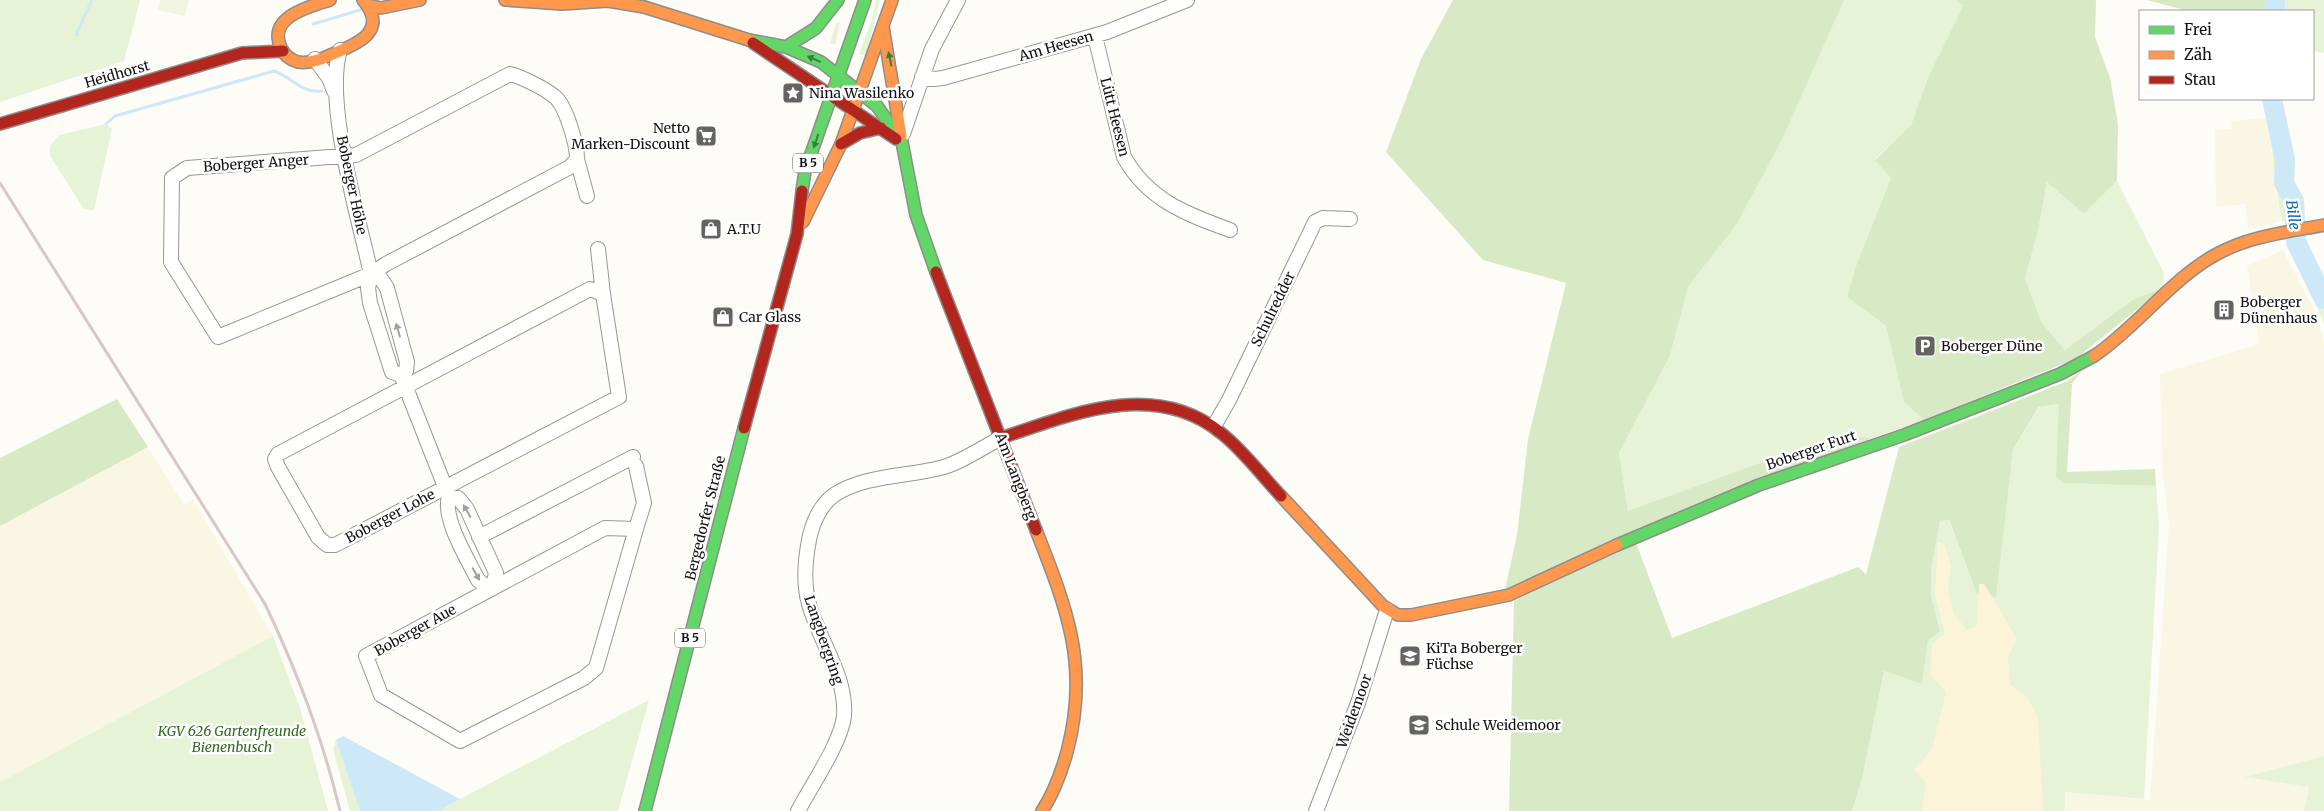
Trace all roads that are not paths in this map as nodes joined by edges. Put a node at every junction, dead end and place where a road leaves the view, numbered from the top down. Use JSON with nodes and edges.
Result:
{"nodes":[{"id":1,"x":330,"y":0,"type":"edge"},
{"id":2,"x":420,"y":0,"type":"edge"},
{"id":3,"x":504,"y":0,"type":"edge"},
{"id":4,"x":838,"y":0,"type":"edge"},
{"id":5,"x":865,"y":0,"type":"edge"},
{"id":6,"x":892,"y":0,"type":"edge"},
{"id":7,"x":958,"y":0,"type":"edge"},
{"id":8,"x":1187,"y":0,"type":"edge"},
{"id":9,"x":608,"y":1,"type":"edge"},
{"id":10,"x":365,"y":2,"type":"edge"},
{"id":11,"x":316,"y":3,"type":"edge"},
{"id":12,"x":408,"y":4,"type":"junction"},
{"id":13,"x":883,"y":27,"type":"junction"},
{"id":14,"x":372,"y":29,"type":"junction"},
{"id":15,"x":279,"y":32,"type":"junction"},
{"id":16,"x":1095,"y":36,"type":"junction"},
{"id":17,"x":749,"y":40,"type":"junction"},
{"id":18,"x":786,"y":47,"type":"junction"},
{"id":19,"x":340,"y":50,"type":"junction"},
{"id":20,"x":283,"y":51,"type":"junction"},
{"id":21,"x":242,"y":53,"type":"junction"},
{"id":22,"x":316,"y":60,"type":"junction"},
{"id":23,"x":838,"y":76,"type":"junction"},
{"id":24,"x":922,"y":77,"type":"junction"},
{"id":25,"x":859,"y":92,"type":"junction"},
{"id":26,"x":832,"y":95,"type":"junction"},
{"id":27,"x":336,"y":96,"type":"junction"},
{"id":28,"x":853,"y":109,"type":"junction"},
{"id":29,"x":0,"y":124,"type":"edge"},
{"id":30,"x":881,"y":128,"type":"junction"},
{"id":31,"x":902,"y":142,"type":"junction"},
{"id":32,"x":841,"y":144,"type":"junction"},
{"id":33,"x":345,"y":157,"type":"junction"},
{"id":34,"x":578,"y":158,"type":"junction"},
{"id":35,"x":587,"y":196,"type":"dead end"},
{"id":36,"x":1350,"y":219,"type":"dead end"},
{"id":37,"x":2324,"y":225,"type":"edge"},
{"id":38,"x":1230,"y":230,"type":"dead end"},
{"id":39,"x":797,"y":234,"type":"junction"},
{"id":40,"x":598,"y":250,"type":"dead end"},
{"id":41,"x":371,"y":274,"type":"junction"},
{"id":42,"x":603,"y":294,"type":"junction"},
{"id":43,"x":403,"y":381,"type":"junction"},
{"id":44,"x":1214,"y":426,"type":"junction"},
{"id":45,"x":1001,"y":438,"type":"junction"},
{"id":46,"x":447,"y":492,"type":"junction"},
{"id":47,"x":636,"y":529,"type":"junction"},
{"id":48,"x":479,"y":537,"type":"junction"},
{"id":49,"x":493,"y":587,"type":"junction"},
{"id":50,"x":1387,"y":610,"type":"junction"},
{"id":51,"x":645,"y":811,"type":"edge"},
{"id":52,"x":798,"y":811,"type":"edge"},
{"id":53,"x":1042,"y":811,"type":"edge"},
{"id":54,"x":1316,"y":811,"type":"edge"}],
"edges":[{"from":1,"to":11,"type":"street","name":"Heidhorst"},
{"from":2,"to":12,"type":"street","name":"Heidhorst"},
{"from":3,"to":9,"type":"street"},
{"from":4,"to":18,"type":"street"},
{"from":5,"to":23,"type":"street","name":"Bergedorfer Straße","number":"B 5"},
{"from":6,"to":13,"type":"street","name":"Bergedorfer Straße","number":"B 5"},
{"from":7,"to":24,"type":"street","name":"Am Langberg"},
{"from":8,"to":16,"type":"street","name":"Am Heesen"},
{"from":9,"to":17,"type":"street"},
{"from":10,"to":12,"type":"street","name":"Heidhorst"},
{"from":10,"to":14,"type":"street","name":"Heidhorst"},
{"from":11,"to":15,"type":"street","name":"Heidhorst"},
{"from":12,"to":14,"type":"street","name":"Heidhorst"},
{"from":13,"to":25,"type":"street","name":"Bergedorfer Straße","number":"B 5"},
{"from":31,"to":13,"type":"street","one_way":true},
{"from":14,"to":19,"type":"street","name":"Heidhorst"},
{"from":15,"to":20,"type":"street"},
{"from":15,"to":21,"type":"street","name":"Heidhorst"},
{"from":16,"to":24,"type":"street","name":"Am Heesen"},
{"from":16,"to":38,"type":"street","name":"Lütt Heesen"},
{"from":17,"to":18,"type":"street"},
{"from":17,"to":26,"type":"street"},
{"from":23,"to":18,"type":"street","one_way":true},
{"from":19,"to":22,"type":"street","name":"Heidhorst"},
{"from":19,"to":27,"type":"street","name":"Boberger Höhe"},
{"from":20,"to":21,"type":"street","name":"Heidhorst"},
{"from":20,"to":22,"type":"street","name":"Heidhorst"},
{"from":21,"to":29,"type":"street","name":"Heidhorst"},
{"from":22,"to":27,"type":"street","name":"Boberger Höhe"},
{"from":23,"to":25,"type":"street"},
{"from":23,"to":26,"type":"street","name":"Bergedorfer Straße","number":"B 5"},
{"from":24,"to":31,"type":"street","name":"Am Langberg"},
{"from":25,"to":28,"type":"street","name":"Bergedorfer Straße","number":"B 5"},
{"from":25,"to":31,"type":"street","name":"Am Langberg"},
{"from":26,"to":28,"type":"street"},
{"from":26,"to":39,"type":"street","name":"Bergedorfer Straße","number":"B 5","one_way":true},
{"from":27,"to":33,"type":"street","name":"Boberger Höhe"},
{"from":28,"to":30,"type":"street"},
{"from":28,"to":32,"type":"street","name":"Bergedorfer Straße","number":"B 5"},
{"from":30,"to":31,"type":"street"},
{"from":30,"to":32,"type":"street"},
{"from":31,"to":45,"type":"street","name":"Am Langberg"},
{"from":32,"to":39,"type":"street","name":"Bergedorfer Straße","number":"B 5"},
{"from":33,"to":34,"type":"street","name":"Boberger Anger"},
{"from":33,"to":41,"type":"street","name":"Boberger Höhe"},
{"from":33,"to":41,"type":"street","name":"Boberger Anger"},
{"from":34,"to":35,"type":"street","name":"Boberger Anger"},
{"from":34,"to":41,"type":"street","name":"Boberger Anger"},
{"from":36,"to":44,"type":"street","name":"Schulredder"},
{"from":37,"to":50,"type":"street","name":"Boberger Furt"},
{"from":39,"to":51,"type":"street","name":"Bergedorfer Straße","number":"B 5"},
{"from":40,"to":42,"type":"street","name":"Boberger Lohe"},
{"from":41,"to":43,"type":"street","name":"Boberger Höhe"},
{"from":43,"to":41,"type":"street","one_way":true},
{"from":42,"to":43,"type":"street","name":"Boberger Lohe"},
{"from":42,"to":46,"type":"street","name":"Boberger Lohe"},
{"from":43,"to":46,"type":"street","name":"Boberger Höhe"},
{"from":43,"to":46,"type":"street","name":"Boberger Lohe"},
{"from":44,"to":45,"type":"street"},
{"from":44,"to":50,"type":"street"},
{"from":45,"to":52,"type":"street","name":"Langbergring"},
{"from":45,"to":53,"type":"street","name":"Am Langberg"},
{"from":48,"to":46,"type":"street","name":"Boberger Höhe","one_way":true},
{"from":46,"to":49,"type":"street","name":"Boberger Höhe","one_way":true},
{"from":47,"to":48,"type":"street","name":"Boberger Aue"},
{"from":47,"to":49,"type":"street","name":"Boberger Aue"},
{"from":47,"to":49,"type":"street","name":"Boberger Aue"},
{"from":48,"to":49,"type":"street","name":"Boberger Höhe"},
{"from":50,"to":54,"type":"street","name":"Weidemoor"}]}
